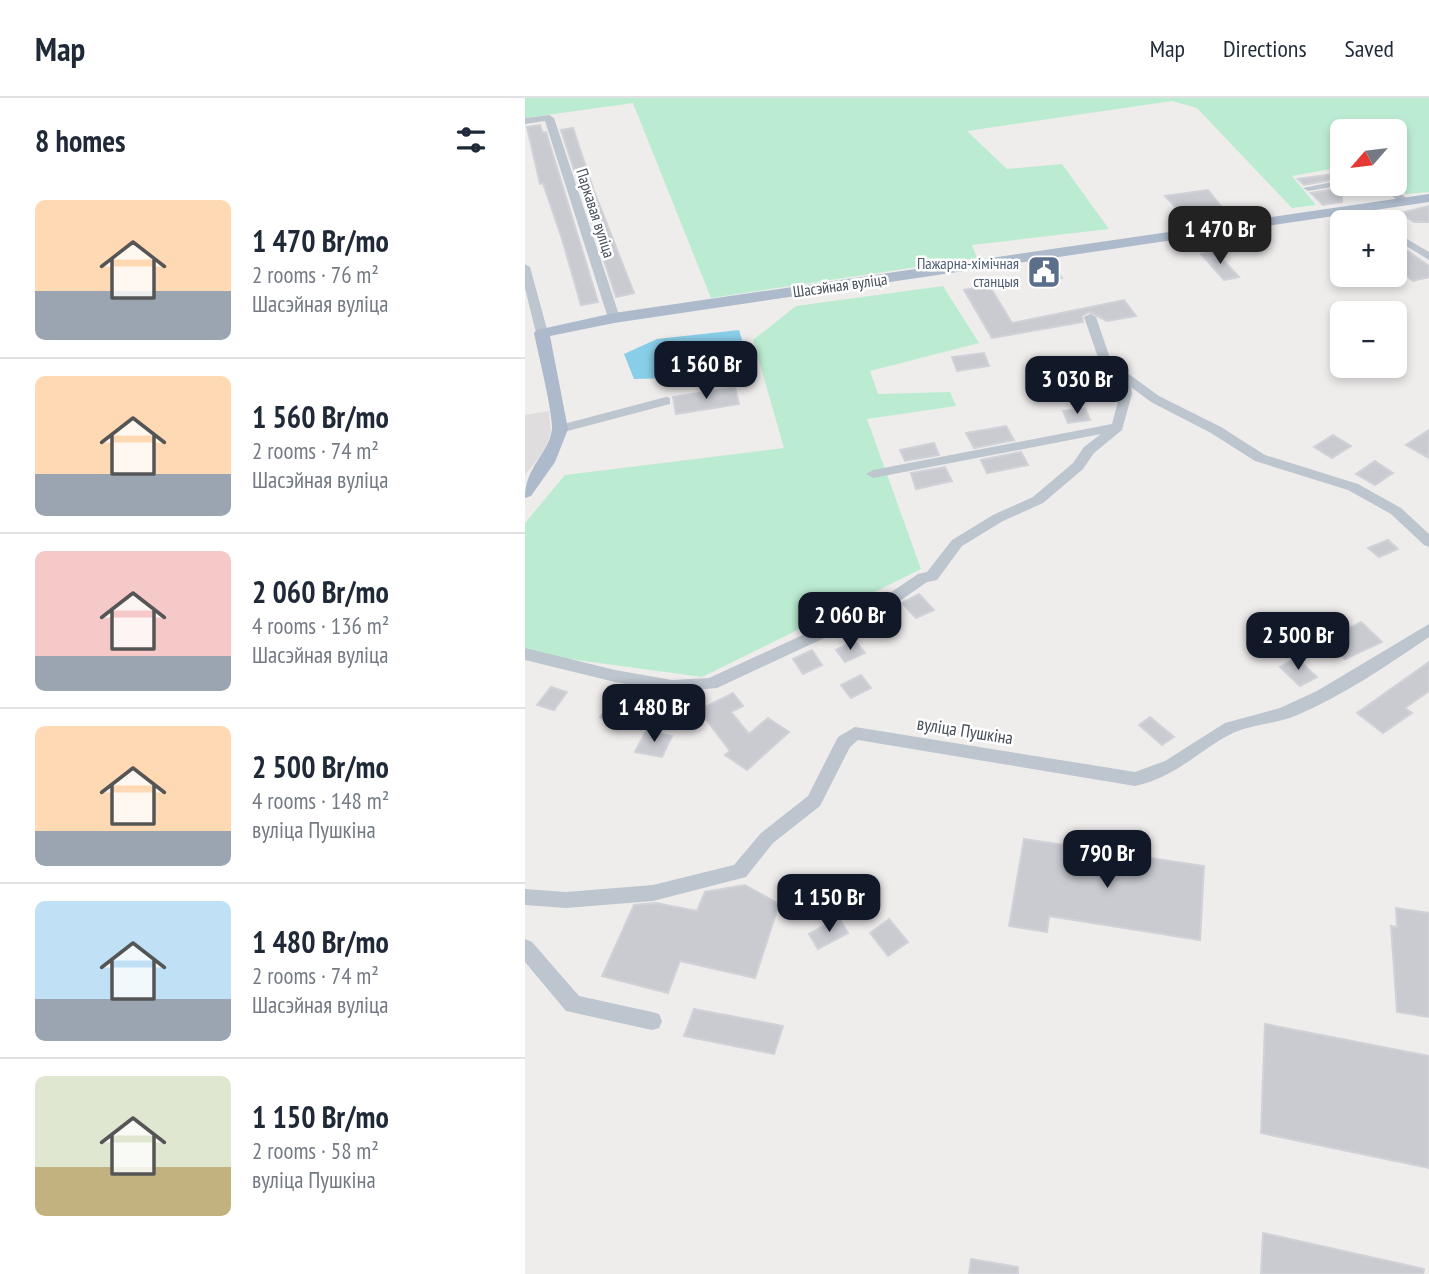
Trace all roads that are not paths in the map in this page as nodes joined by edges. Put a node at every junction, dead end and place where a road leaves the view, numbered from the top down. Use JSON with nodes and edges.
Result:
{"nodes":[{"id":1,"x":525,"y":121,"type":"edge"},
{"id":2,"x":1330,"y":185,"type":"edge"},
{"id":3,"x":1308,"y":188,"type":"dead end"},
{"id":4,"x":1399,"y":196,"type":"edge"},
{"id":5,"x":1429,"y":198,"type":"edge"},
{"id":6,"x":1405,"y":201,"type":"junction"},
{"id":7,"x":1355,"y":209,"type":"joint"},
{"id":8,"x":1407,"y":243,"type":"edge"},
{"id":9,"x":1429,"y":257,"type":"edge"},
{"id":10,"x":525,"y":267,"type":"edge"},
{"id":11,"x":1090,"y":317,"type":"dead end"},
{"id":12,"x":614,"y":318,"type":"junction"},
{"id":13,"x":536,"y":331,"type":"edge"},
{"id":14,"x":1124,"y":377,"type":"junction"},
{"id":15,"x":666,"y":401,"type":"dead end"},
{"id":16,"x":1118,"y":427,"type":"junction"},
{"id":17,"x":560,"y":429,"type":"junction"},
{"id":18,"x":873,"y":474,"type":"dead end"},
{"id":19,"x":525,"y":492,"type":"edge"},
{"id":20,"x":1429,"y":541,"type":"edge"},
{"id":21,"x":1429,"y":630,"type":"edge"},
{"id":22,"x":525,"y":654,"type":"edge"},
{"id":23,"x":525,"y":897,"type":"edge"},
{"id":24,"x":525,"y":948,"type":"edge"},
{"id":25,"x":652,"y":1021,"type":"dead end"}],
"edges":[{"from":1,"to":12,"type":"street","name":"Паркавая вуліца"},
{"from":2,"to":3,"type":"street"},
{"from":4,"to":6,"type":"street"},
{"from":5,"to":6,"type":"main road","name":"Шасэйная вуліца"},
{"from":6,"to":7,"type":"main road","name":"Шасэйная вуліца"},
{"from":7,"to":12,"type":"main road","name":"Шасэйная вуліца"},
{"from":8,"to":9,"type":"street"},
{"from":10,"to":13,"type":"street"},
{"from":11,"to":14,"type":"street"},
{"from":12,"to":13,"type":"main road","name":"Шасэйная вуліца"},
{"from":13,"to":17,"type":"main road"},
{"from":14,"to":16,"type":"street"},
{"from":14,"to":20,"type":"street"},
{"from":15,"to":17,"type":"street"},
{"from":16,"to":18,"type":"street"},
{"from":16,"to":22,"type":"street"},
{"from":17,"to":19,"type":"main road"},
{"from":21,"to":23,"type":"street","name":"вуліца Пушкіна"},
{"from":24,"to":25,"type":"street"}]}
